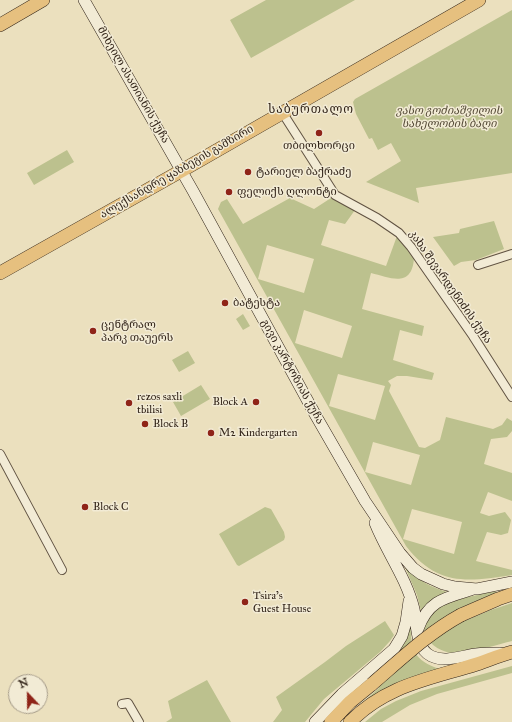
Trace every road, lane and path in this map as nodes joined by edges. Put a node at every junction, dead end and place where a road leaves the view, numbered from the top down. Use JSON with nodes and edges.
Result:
{"nodes":[{"id":1,"x":43,"y":0,"type":"edge"},
{"id":2,"x":84,"y":0,"type":"edge"},
{"id":3,"x":479,"y":0,"type":"edge"},
{"id":4,"x":0,"y":25,"type":"edge"},
{"id":5,"x":282,"y":112,"type":"junction"},
{"id":6,"x":181,"y":171,"type":"junction"},
{"id":7,"x":512,"y":254,"type":"edge"},
{"id":8,"x":478,"y":265,"type":"dead end"},
{"id":9,"x":0,"y":273,"type":"edge"},
{"id":10,"x":512,"y":397,"type":"edge"},
{"id":11,"x":0,"y":454,"type":"edge"},
{"id":12,"x":370,"y":510,"type":"junction"},
{"id":13,"x":62,"y":570,"type":"dead end"},
{"id":14,"x":512,"y":582,"type":"edge"},
{"id":15,"x":477,"y":589,"type":"junction"},
{"id":16,"x":409,"y":594,"type":"junction"},
{"id":17,"x":512,"y":594,"type":"edge"},
{"id":18,"x":418,"y":629,"type":"junction"},
{"id":19,"x":510,"y":652,"type":"edge"},
{"id":20,"x":122,"y":704,"type":"dead end"},
{"id":21,"x":139,"y":722,"type":"edge"},
{"id":22,"x":315,"y":722,"type":"edge"},
{"id":23,"x":331,"y":722,"type":"edge"},
{"id":24,"x":350,"y":722,"type":"edge"}],
"edges":[{"from":1,"to":4,"type":"main road"},
{"from":2,"to":6,"type":"main road","name":"მიხეილ ასათიანის ქუჩა"},
{"from":3,"to":5,"type":"main road","name":"ალექსანდრე ყაზბეგის გამზირი"},
{"from":5,"to":6,"type":"main road","name":"ალექსანდრე ყაზბეგის გამზირი"},
{"from":5,"to":10,"type":"street","name":"კახა შევარდენიძის ქუჩა"},
{"from":6,"to":9,"type":"main road","name":"ალექსანდრე ყაზბეგის გამზირი"},
{"from":6,"to":12,"type":"main road","name":"გივი კარტოზიას ქუჩა"},
{"from":7,"to":8,"type":"street"},
{"from":11,"to":13,"type":"street"},
{"from":12,"to":15,"type":"main road","name":"გივი კარტოზიას ქუჩა"},
{"from":12,"to":16,"type":"main road","name":"გივი კარტოზიას ქუჩა"},
{"from":14,"to":15,"type":"main road","name":"გივი კარტოზიას ქუჩა"},
{"from":15,"to":18,"type":"main road"},
{"from":16,"to":18,"type":"main road","name":"გივი კარტოზიას ქუჩა"},
{"from":16,"to":22,"type":"main road"},
{"from":17,"to":23,"type":"main road","bridge":true},
{"from":18,"to":19,"type":"main road","name":"გივი კარტოზიას ქუჩა"},
{"from":19,"to":24,"type":"main road"},
{"from":20,"to":21,"type":"street"}]}
